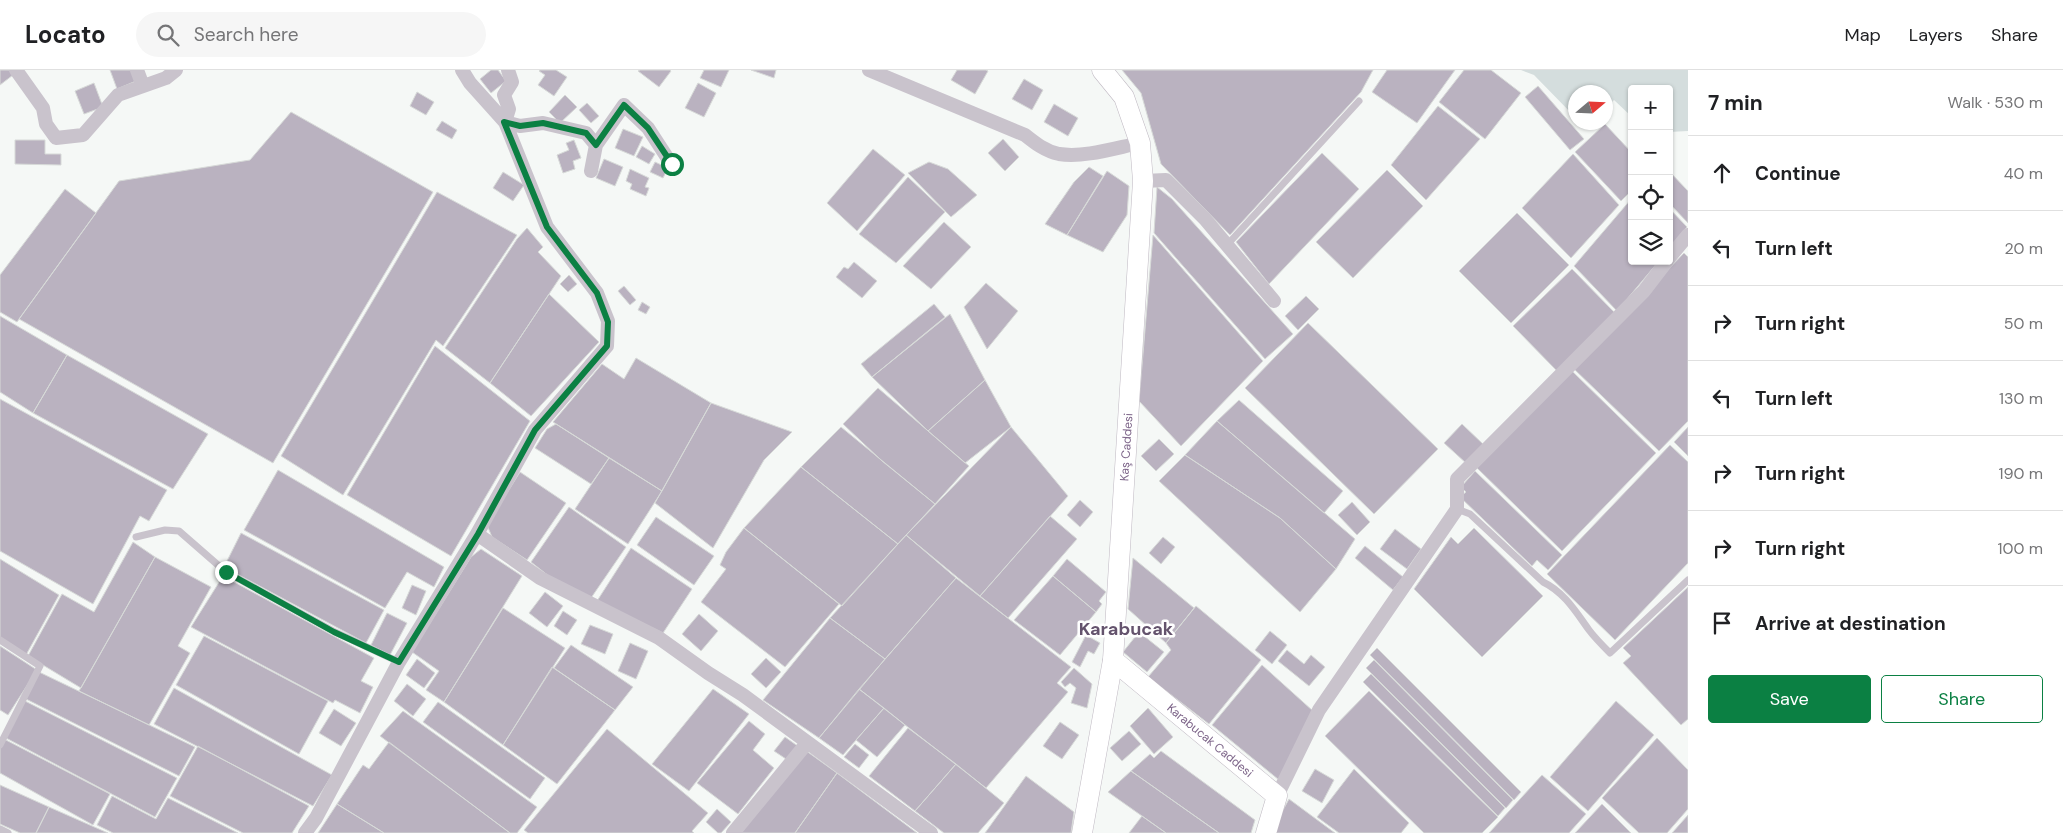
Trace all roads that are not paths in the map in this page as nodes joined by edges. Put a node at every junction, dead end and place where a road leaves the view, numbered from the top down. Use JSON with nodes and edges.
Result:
{"nodes":[{"id":1,"x":16,"y":70,"type":"edge"},
{"id":2,"x":137,"y":70,"type":"edge"},
{"id":3,"x":176,"y":70,"type":"edge"},
{"id":4,"x":462,"y":70,"type":"edge"},
{"id":5,"x":508,"y":70,"type":"edge"},
{"id":6,"x":869,"y":70,"type":"edge"},
{"id":7,"x":1102,"y":70,"type":"edge"},
{"id":8,"x":143,"y":86,"type":"junction"},
{"id":9,"x":1359,"y":101,"type":"dead end"},
{"id":10,"x":504,"y":122,"type":"junction"},
{"id":11,"x":1140,"y":143,"type":"junction"},
{"id":12,"x":596,"y":145,"type":"junction"},
{"id":13,"x":672,"y":164,"type":"dead end"},
{"id":14,"x":591,"y":172,"type":"dead end"},
{"id":15,"x":1143,"y":181,"type":"junction"},
{"id":16,"x":1688,"y":235,"type":"edge"},
{"id":17,"x":1227,"y":245,"type":"junction"},
{"id":18,"x":1673,"y":253,"type":"edge"},
{"id":19,"x":1664,"y":265,"type":"edge"},
{"id":20,"x":1274,"y":301,"type":"dead end"},
{"id":21,"x":1457,"y":509,"type":"junction"},
{"id":22,"x":478,"y":534,"type":"junction"},
{"id":23,"x":136,"y":537,"type":"dead end"},
{"id":24,"x":1688,"y":580,"type":"edge"},
{"id":25,"x":0,"y":640,"type":"edge"},
{"id":26,"x":1113,"y":660,"type":"junction"},
{"id":27,"x":399,"y":662,"type":"junction"},
{"id":28,"x":807,"y":743,"type":"junction"},
{"id":29,"x":0,"y":745,"type":"edge"},
{"id":30,"x":1277,"y":796,"type":"junction"},
{"id":31,"x":0,"y":829,"type":"edge"},
{"id":32,"x":8,"y":833,"type":"edge"},
{"id":33,"x":305,"y":833,"type":"edge"},
{"id":34,"x":733,"y":833,"type":"edge"},
{"id":35,"x":932,"y":833,"type":"edge"},
{"id":36,"x":1082,"y":833,"type":"edge"},
{"id":37,"x":1266,"y":833,"type":"edge"}],
"edges":[{"from":1,"to":8,"type":"street"},
{"from":2,"to":8,"type":"street"},
{"from":3,"to":8,"type":"street"},
{"from":4,"to":10,"type":"street"},
{"from":5,"to":10,"type":"street"},
{"from":6,"to":11,"type":"street"},
{"from":7,"to":11,"type":"street","name":"Kaş Caddesi"},
{"from":9,"to":17,"type":"lane"},
{"from":10,"to":12,"type":"street"},
{"from":10,"to":22,"type":"street"},
{"from":11,"to":15,"type":"street","name":"Kaş Caddesi"},
{"from":12,"to":13,"type":"street"},
{"from":12,"to":14,"type":"street"},
{"from":15,"to":17,"type":"street"},
{"from":15,"to":26,"type":"street","name":"Kaş Caddesi"},
{"from":16,"to":18,"type":"street"},
{"from":17,"to":20,"type":"street"},
{"from":19,"to":21,"type":"street"},
{"from":21,"to":24,"type":"lane"},
{"from":21,"to":30,"type":"street"},
{"from":22,"to":27,"type":"street"},
{"from":22,"to":28,"type":"street"},
{"from":23,"to":27,"type":"lane"},
{"from":25,"to":29,"type":"lane"},
{"from":26,"to":30,"type":"street","name":"Karabucak Caddesi"},
{"from":26,"to":36,"type":"street","name":"Kaş Caddesi"},
{"from":27,"to":33,"type":"street"},
{"from":28,"to":34,"type":"street"},
{"from":28,"to":35,"type":"street"},
{"from":30,"to":37,"type":"street"},
{"from":31,"to":32,"type":"lane"}]}
